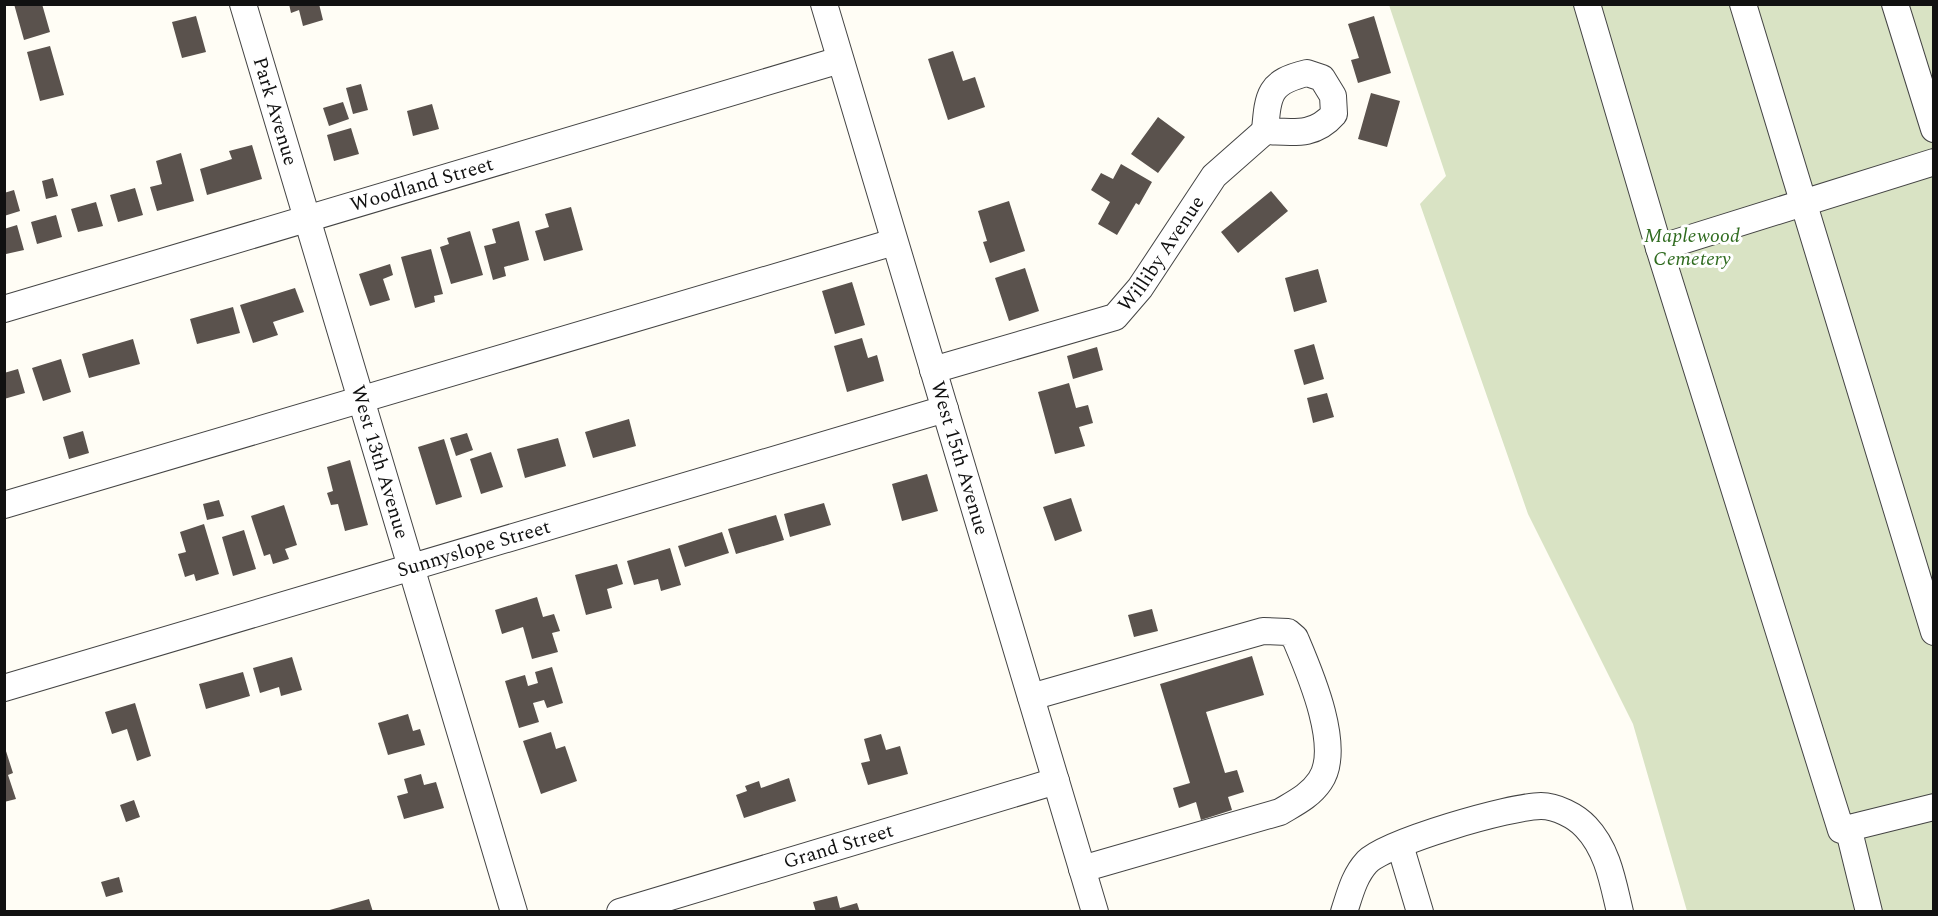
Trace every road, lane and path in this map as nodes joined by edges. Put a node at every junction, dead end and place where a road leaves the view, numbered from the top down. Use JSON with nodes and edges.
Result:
{"nodes":[{"id":1,"x":243,"y":4,"type":"edge"},
{"id":2,"x":824,"y":4,"type":"edge"},
{"id":3,"x":1587,"y":4,"type":"edge"},
{"id":4,"x":1743,"y":4,"type":"edge"},
{"id":5,"x":1895,"y":4,"type":"edge"},
{"id":6,"x":840,"y":60,"type":"junction"},
{"id":7,"x":1934,"y":129,"type":"edge"},
{"id":8,"x":1265,"y":131,"type":"dead end"},
{"id":9,"x":1934,"y":162,"type":"edge"},
{"id":10,"x":1803,"y":202,"type":"junction"},
{"id":11,"x":307,"y":219,"type":"junction"},
{"id":12,"x":894,"y":242,"type":"junction"},
{"id":13,"x":1659,"y":248,"type":"junction"},
{"id":14,"x":4,"y":309,"type":"edge"},
{"id":15,"x":933,"y":370,"type":"junction"},
{"id":16,"x":361,"y":401,"type":"junction"},
{"id":17,"x":945,"y":409,"type":"junction"},
{"id":18,"x":4,"y":505,"type":"edge"},
{"id":19,"x":412,"y":569,"type":"junction"},
{"id":20,"x":1934,"y":632,"type":"edge"},
{"id":21,"x":4,"y":688,"type":"edge"},
{"id":22,"x":1031,"y":697,"type":"junction"},
{"id":23,"x":1056,"y":781,"type":"junction"},
{"id":24,"x":1934,"y":807,"type":"edge"},
{"id":25,"x":1848,"y":831,"type":"junction"},
{"id":26,"x":1400,"y":845,"type":"junction"},
{"id":27,"x":1082,"y":869,"type":"junction"},
{"id":28,"x":514,"y":912,"type":"edge"},
{"id":29,"x":620,"y":912,"type":"edge"},
{"id":30,"x":1095,"y":912,"type":"edge"},
{"id":31,"x":1344,"y":912,"type":"edge"},
{"id":32,"x":1420,"y":912,"type":"edge"},
{"id":33,"x":1620,"y":912,"type":"edge"},
{"id":34,"x":1869,"y":912,"type":"edge"}],
"edges":[{"from":1,"to":11,"type":"street","name":"Park Avenue"},
{"from":2,"to":6,"type":"street","name":"West 15th Avenue"},
{"from":3,"to":13,"type":"street"},
{"from":4,"to":10,"type":"street"},
{"from":5,"to":7,"type":"street"},
{"from":6,"to":11,"type":"street","name":"Woodland Street"},
{"from":6,"to":12,"type":"street","name":"West 15th Avenue"},
{"from":8,"to":15,"type":"street","name":"Williby Avenue"},
{"from":9,"to":10,"type":"street"},
{"from":10,"to":13,"type":"street"},
{"from":10,"to":20,"type":"street"},
{"from":11,"to":14,"type":"street","name":"Woodland Street"},
{"from":11,"to":16,"type":"street","name":"West 13th Avenue"},
{"from":12,"to":15,"type":"street","name":"West 15th Avenue"},
{"from":12,"to":16,"type":"street"},
{"from":13,"to":25,"type":"street"},
{"from":15,"to":17,"type":"street","name":"West 15th Avenue"},
{"from":16,"to":18,"type":"street"},
{"from":16,"to":19,"type":"street","name":"West 13th Avenue"},
{"from":17,"to":19,"type":"street","name":"Sunnyslope Street"},
{"from":17,"to":22,"type":"street","name":"West 15th Avenue"},
{"from":19,"to":21,"type":"street","name":"Sunnyslope Street"},
{"from":19,"to":28,"type":"street","name":"West 13th Avenue"},
{"from":22,"to":23,"type":"street","name":"West 15th Avenue"},
{"from":22,"to":27,"type":"street"},
{"from":23,"to":27,"type":"street","name":"West 15th Avenue"},
{"from":23,"to":29,"type":"street","name":"Grand Street"},
{"from":24,"to":25,"type":"street"},
{"from":25,"to":34,"type":"street"},
{"from":26,"to":31,"type":"street"},
{"from":26,"to":32,"type":"street"},
{"from":26,"to":33,"type":"street"},
{"from":27,"to":30,"type":"street","name":"West 15th Avenue"}]}
